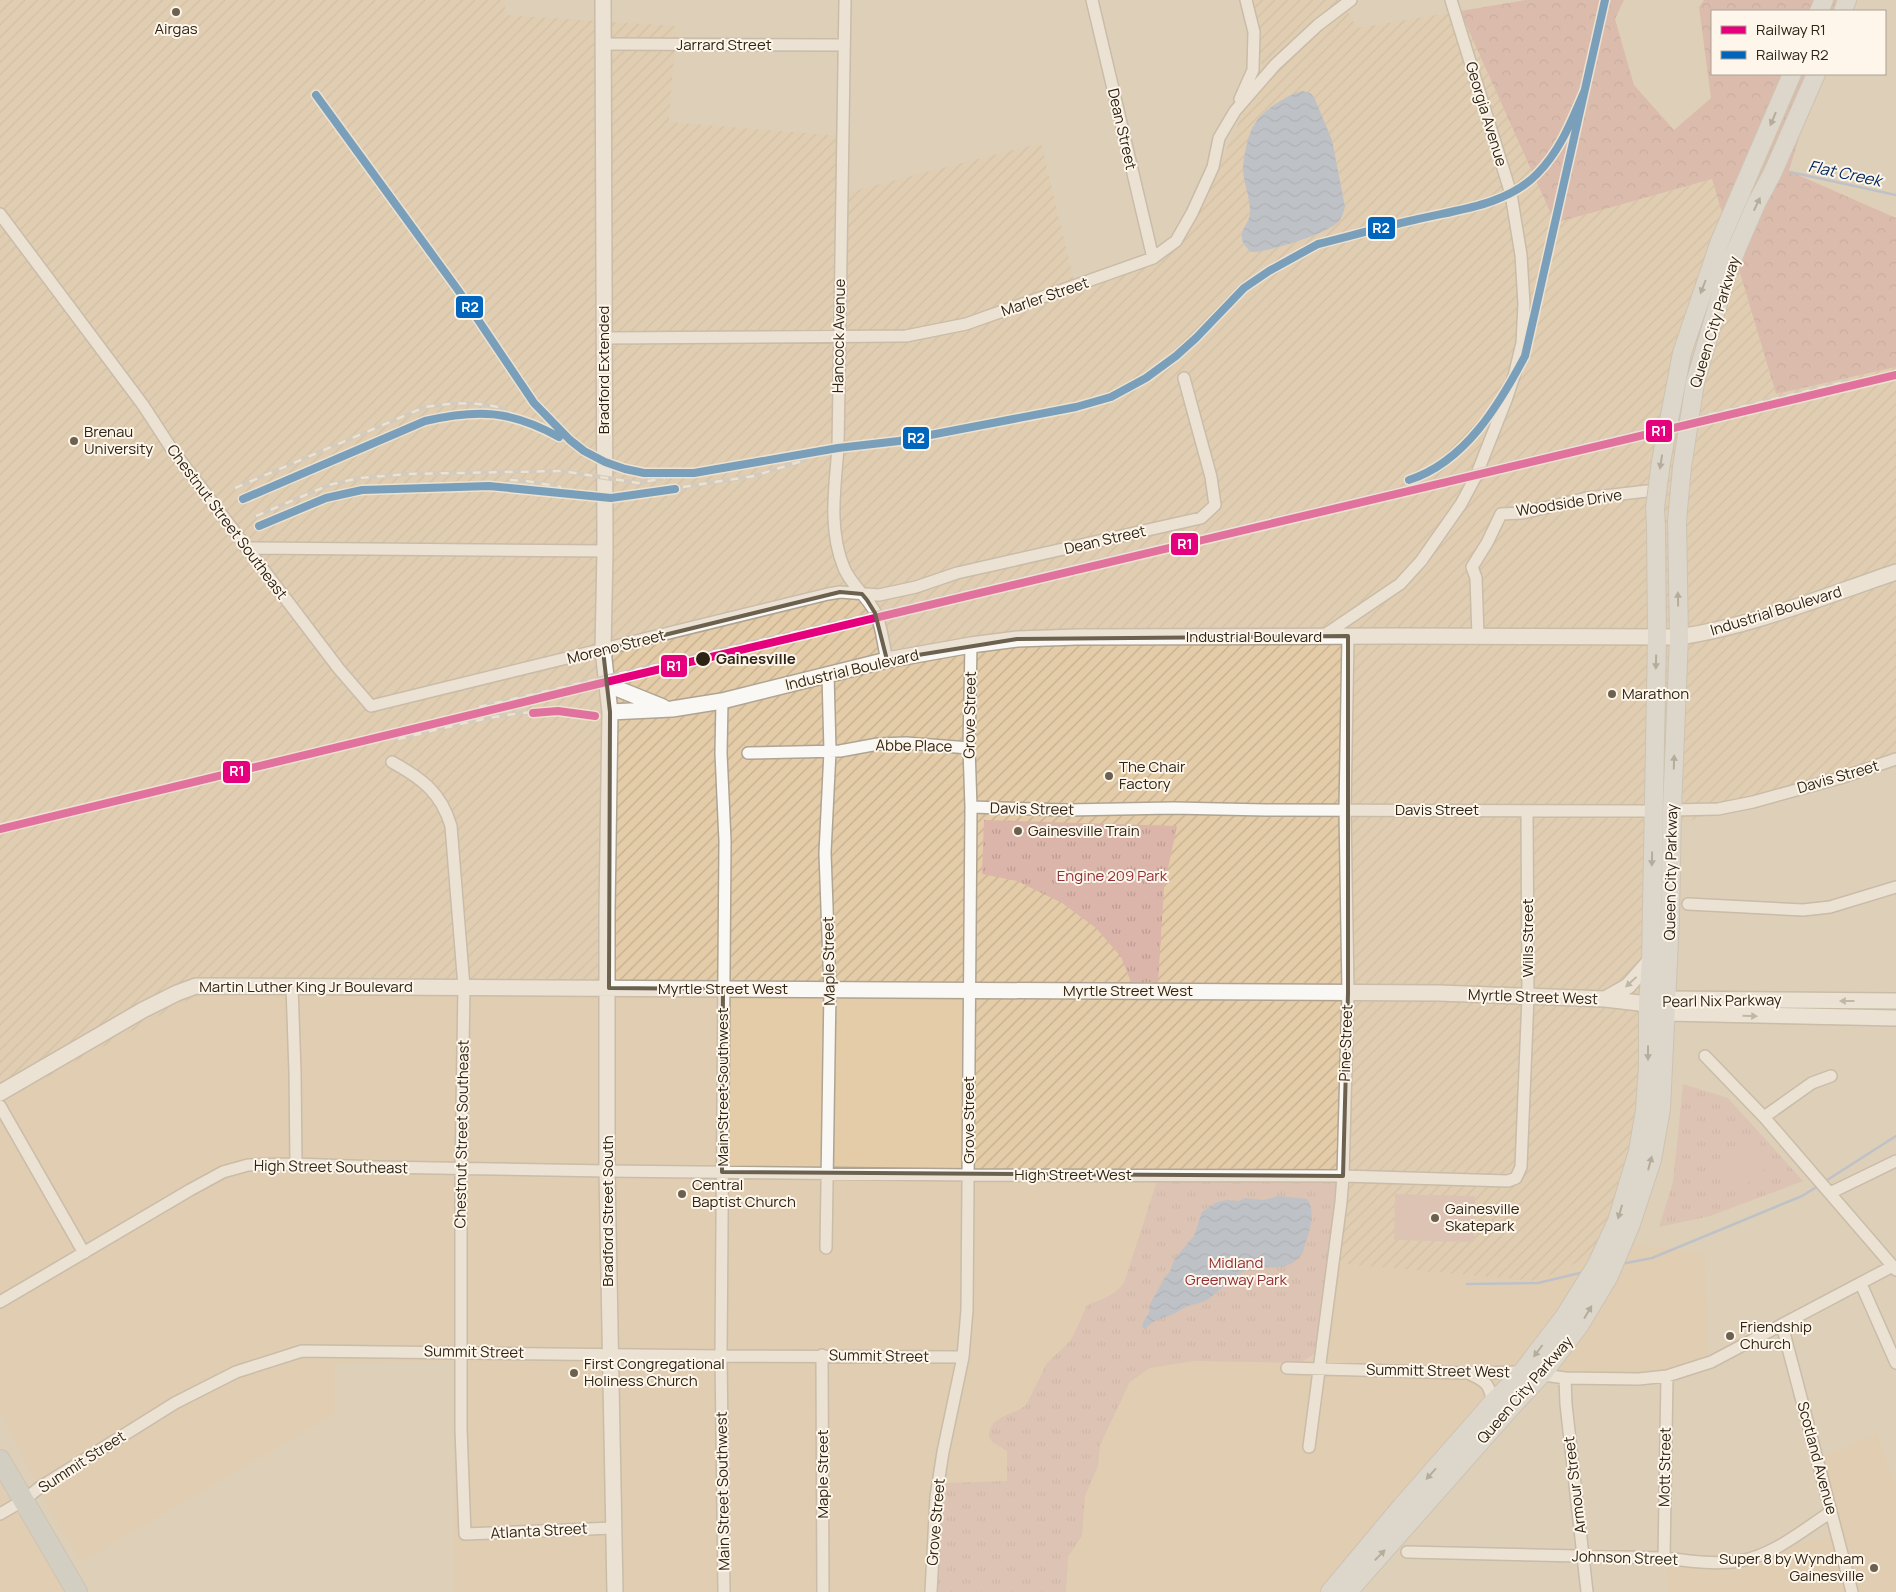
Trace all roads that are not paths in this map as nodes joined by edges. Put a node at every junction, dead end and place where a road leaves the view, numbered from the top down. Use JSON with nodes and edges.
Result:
{"nodes":[{"id":1,"x":603,"y":0,"type":"edge"},
{"id":2,"x":845,"y":0,"type":"edge"},
{"id":3,"x":1092,"y":0,"type":"edge"},
{"id":4,"x":1246,"y":0,"type":"edge"},
{"id":5,"x":1351,"y":0,"type":"edge"},
{"id":6,"x":1451,"y":0,"type":"edge"},
{"id":7,"x":604,"y":44,"type":"junction"},
{"id":8,"x":844,"y":45,"type":"junction"},
{"id":9,"x":1792,"y":75,"type":"edge"},
{"id":10,"x":1816,"y":75,"type":"edge"},
{"id":11,"x":1235,"y":111,"type":"junction"},
{"id":12,"x":0,"y":214,"type":"edge"},
{"id":13,"x":1153,"y":258,"type":"junction"},
{"id":14,"x":604,"y":338,"type":"junction"},
{"id":15,"x":838,"y":338,"type":"junction"},
{"id":16,"x":1184,"y":378,"type":"dead end"},
{"id":17,"x":1647,"y":491,"type":"dead end"},
{"id":18,"x":246,"y":548,"type":"junction"},
{"id":19,"x":605,"y":551,"type":"junction"},
{"id":20,"x":1896,"y":572,"type":"edge"},
{"id":21,"x":862,"y":594,"type":"junction"},
{"id":22,"x":1324,"y":636,"type":"junction"},
{"id":23,"x":1348,"y":636,"type":"junction"},
{"id":24,"x":1478,"y":636,"type":"junction"},
{"id":25,"x":1679,"y":637,"type":"junction"},
{"id":26,"x":1657,"y":638,"type":"junction"},
{"id":27,"x":971,"y":645,"type":"junction"},
{"id":28,"x":603,"y":650,"type":"junction"},
{"id":29,"x":887,"y":660,"type":"junction"},
{"id":30,"x":828,"y":674,"type":"junction"},
{"id":31,"x":606,"y":684,"type":"junction"},
{"id":32,"x":722,"y":701,"type":"junction"},
{"id":33,"x":371,"y":706,"type":"joint"},
{"id":34,"x":672,"y":710,"type":"junction"},
{"id":35,"x":610,"y":712,"type":"junction"},
{"id":36,"x":969,"y":748,"type":"junction"},
{"id":37,"x":830,"y":751,"type":"junction"},
{"id":38,"x":748,"y":753,"type":"dead end"},
{"id":39,"x":1896,"y":759,"type":"edge"},
{"id":40,"x":392,"y":762,"type":"dead end"},
{"id":41,"x":971,"y":807,"type":"junction"},
{"id":42,"x":1345,"y":810,"type":"junction"},
{"id":43,"x":1672,"y":810,"type":"junction"},
{"id":44,"x":1527,"y":811,"type":"junction"},
{"id":45,"x":1653,"y":811,"type":"junction"},
{"id":46,"x":609,"y":829,"type":"joint"},
{"id":47,"x":1896,"y":886,"type":"edge"},
{"id":48,"x":1688,"y":904,"type":"dead end"},
{"id":49,"x":1651,"y":960,"type":"junction"},
{"id":50,"x":292,"y":986,"type":"junction"},
{"id":51,"x":464,"y":987,"type":"junction"},
{"id":52,"x":609,"y":988,"type":"junction"},
{"id":53,"x":723,"y":989,"type":"junction"},
{"id":54,"x":830,"y":990,"type":"junction"},
{"id":55,"x":970,"y":990,"type":"junction"},
{"id":56,"x":1348,"y":992,"type":"junction"},
{"id":57,"x":1528,"y":997,"type":"junction"},
{"id":58,"x":1605,"y":999,"type":"junction"},
{"id":59,"x":1896,"y":1001,"type":"edge"},
{"id":60,"x":1648,"y":1004,"type":"junction"},
{"id":61,"x":1666,"y":1006,"type":"junction"},
{"id":62,"x":1896,"y":1018,"type":"edge"},
{"id":63,"x":1705,"y":1056,"type":"dead end"},
{"id":64,"x":1830,"y":1076,"type":"dead end"},
{"id":65,"x":0,"y":1093,"type":"edge"},
{"id":66,"x":0,"y":1106,"type":"edge"},
{"id":67,"x":1764,"y":1117,"type":"junction"},
{"id":68,"x":1521,"y":1156,"type":"joint"},
{"id":69,"x":1896,"y":1161,"type":"edge"},
{"id":70,"x":296,"y":1164,"type":"junction"},
{"id":71,"x":461,"y":1168,"type":"junction"},
{"id":72,"x":607,"y":1171,"type":"junction"},
{"id":73,"x":722,"y":1172,"type":"junction"},
{"id":74,"x":827,"y":1172,"type":"junction"},
{"id":75,"x":969,"y":1175,"type":"junction"},
{"id":76,"x":1343,"y":1176,"type":"junction"},
{"id":77,"x":1830,"y":1193,"type":"junction"},
{"id":78,"x":826,"y":1248,"type":"dead end"},
{"id":79,"x":84,"y":1253,"type":"junction"},
{"id":80,"x":1894,"y":1268,"type":"edge"},
{"id":81,"x":1861,"y":1284,"type":"junction"},
{"id":82,"x":0,"y":1302,"type":"edge"},
{"id":83,"x":1782,"y":1325,"type":"junction"},
{"id":84,"x":461,"y":1352,"type":"junction"},
{"id":85,"x":610,"y":1354,"type":"junction"},
{"id":86,"x":822,"y":1355,"type":"junction"},
{"id":87,"x":721,"y":1356,"type":"junction"},
{"id":88,"x":963,"y":1357,"type":"junction"},
{"id":89,"x":1896,"y":1363,"type":"edge"},
{"id":90,"x":1288,"y":1368,"type":"dead end"},
{"id":91,"x":1320,"y":1370,"type":"junction"},
{"id":92,"x":1522,"y":1372,"type":"junction"},
{"id":93,"x":1465,"y":1373,"type":"junction"},
{"id":94,"x":1542,"y":1375,"type":"junction"},
{"id":95,"x":1667,"y":1376,"type":"junction"},
{"id":96,"x":1565,"y":1378,"type":"junction"},
{"id":97,"x":1493,"y":1402,"type":"junction"},
{"id":98,"x":1309,"y":1448,"type":"dead end"},
{"id":99,"x":0,"y":1460,"type":"edge"},
{"id":100,"x":24,"y":1500,"type":"junction"},
{"id":101,"x":1831,"y":1512,"type":"junction"},
{"id":102,"x":0,"y":1514,"type":"edge"},
{"id":103,"x":613,"y":1528,"type":"junction"},
{"id":104,"x":465,"y":1534,"type":"joint"},
{"id":105,"x":1407,"y":1552,"type":"dead end"},
{"id":106,"x":1584,"y":1556,"type":"junction"},
{"id":107,"x":1664,"y":1558,"type":"junction"},
{"id":108,"x":77,"y":1592,"type":"edge"},
{"id":109,"x":616,"y":1592,"type":"edge"},
{"id":110,"x":724,"y":1592,"type":"edge"},
{"id":111,"x":823,"y":1592,"type":"edge"},
{"id":112,"x":931,"y":1592,"type":"edge"},
{"id":113,"x":1330,"y":1592,"type":"edge"},
{"id":114,"x":1348,"y":1592,"type":"edge"},
{"id":115,"x":1587,"y":1592,"type":"edge"},
{"id":116,"x":1852,"y":1592,"type":"edge"}],
"edges":[{"from":1,"to":7,"type":"street","name":"Bradford Extended"},
{"from":2,"to":8,"type":"street","name":"Hancock Avenue"},
{"from":3,"to":13,"type":"street","name":"Dean Street"},
{"from":4,"to":11,"type":"street"},
{"from":5,"to":11,"type":"street","name":"Marler Street"},
{"from":6,"to":22,"type":"street","name":"Georgia Avenue"},
{"from":7,"to":8,"type":"street","name":"Jarrard Street"},
{"from":7,"to":14,"type":"street","name":"Bradford Extended"},
{"from":8,"to":15,"type":"street","name":"Hancock Avenue"},
{"from":9,"to":26,"type":"main road","name":"Queen City Parkway","one_way":true,"bridge":true},
{"from":25,"to":10,"type":"main road","name":"Queen City Parkway","one_way":true,"bridge":true},
{"from":11,"to":13,"type":"street","name":"Marler Street"},
{"from":12,"to":18,"type":"street","name":"Chestnut Street Southeast"},
{"from":13,"to":15,"type":"street","name":"Marler Street"},
{"from":14,"to":15,"type":"street","name":"Marler Street"},
{"from":14,"to":19,"type":"street","name":"Bradford Extended"},
{"from":15,"to":21,"type":"street","name":"Hancock Avenue"},
{"from":16,"to":21,"type":"street","name":"Dean Street"},
{"from":17,"to":24,"type":"street","name":"Woodside Drive"},
{"from":18,"to":19,"type":"street"},
{"from":18,"to":33,"type":"street","name":"Chestnut Street Southeast"},
{"from":19,"to":28,"type":"street","name":"Bradford Extended"},
{"from":20,"to":25,"type":"street","name":"Industrial Boulevard"},
{"from":21,"to":28,"type":"street","name":"Moreno Street"},
{"from":21,"to":29,"type":"street","name":"Hancock Avenue"},
{"from":22,"to":23,"type":"street","name":"Industrial Boulevard"},
{"from":22,"to":27,"type":"street","name":"Industrial Boulevard"},
{"from":23,"to":24,"type":"street","name":"Industrial Boulevard"},
{"from":23,"to":42,"type":"street","name":"Pine Street"},
{"from":24,"to":26,"type":"street","name":"Industrial Boulevard"},
{"from":25,"to":26,"type":"street","name":"Industrial Boulevard"},
{"from":43,"to":25,"type":"main road","name":"Queen City Parkway","one_way":true},
{"from":26,"to":45,"type":"main road","name":"Queen City Parkway","one_way":true},
{"from":27,"to":29,"type":"street","name":"Industrial Boulevard"},
{"from":27,"to":36,"type":"street","name":"Grove Street"},
{"from":28,"to":31,"type":"street","name":"Bradford Extended"},
{"from":28,"to":33,"type":"street","name":"Moreno Street"},
{"from":29,"to":30,"type":"street","name":"Industrial Boulevard"},
{"from":30,"to":32,"type":"street","name":"Industrial Boulevard"},
{"from":30,"to":37,"type":"street","name":"Maple Street"},
{"from":31,"to":34,"type":"street"},
{"from":31,"to":35,"type":"street","name":"Bradford Extended"},
{"from":32,"to":34,"type":"street","name":"Industrial Boulevard"},
{"from":32,"to":53,"type":"street","name":"Main Street Southwest"},
{"from":34,"to":35,"type":"street","name":"Industrial Boulevard"},
{"from":35,"to":46,"type":"street","name":"Bradford Extended"},
{"from":36,"to":37,"type":"street","name":"Abbe Place"},
{"from":36,"to":41,"type":"street","name":"Grove Street"},
{"from":37,"to":38,"type":"street","name":"Abbe Place"},
{"from":37,"to":54,"type":"street","name":"Maple Street"},
{"from":39,"to":43,"type":"street","name":"Davis Street"},
{"from":40,"to":51,"type":"street","name":"Chestnut Street Southeast"},
{"from":41,"to":42,"type":"street","name":"Davis Street"},
{"from":41,"to":55,"type":"street","name":"Grove Street"},
{"from":42,"to":44,"type":"street","name":"Davis Street"},
{"from":42,"to":56,"type":"street","name":"Pine Street"},
{"from":43,"to":45,"type":"main road","name":"Davis Street"},
{"from":43,"to":61,"type":"main road","name":"Queen City Parkway"},
{"from":44,"to":45,"type":"street","name":"Davis Street"},
{"from":44,"to":57,"type":"street","name":"Wills Street"},
{"from":45,"to":49,"type":"main road","name":"Queen City Parkway","one_way":true},
{"from":46,"to":52,"type":"street","name":"Bradford Street South"},
{"from":47,"to":48,"type":"street"},
{"from":49,"to":58,"type":"street","one_way":true},
{"from":49,"to":60,"type":"main road","name":"Queen City Parkway"},
{"from":50,"to":51,"type":"street","name":"Martin Luther King Jr Boulevard"},
{"from":50,"to":65,"type":"street","name":"Martin Luther King Jr Boulevard"},
{"from":50,"to":70,"type":"street"},
{"from":51,"to":52,"type":"street","name":"Martin Luther King Jr Boulevard"},
{"from":51,"to":71,"type":"street","name":"Chestnut Street Southeast"},
{"from":52,"to":53,"type":"street","name":"Myrtle Street West"},
{"from":52,"to":72,"type":"street","name":"Bradford Street South"},
{"from":53,"to":54,"type":"street","name":"Myrtle Street West"},
{"from":53,"to":73,"type":"street","name":"Main Street Southwest"},
{"from":54,"to":55,"type":"street","name":"Myrtle Street West"},
{"from":54,"to":74,"type":"street","name":"Maple Street"},
{"from":55,"to":56,"type":"street","name":"Myrtle Street West"},
{"from":55,"to":75,"type":"street","name":"Grove Street"},
{"from":56,"to":57,"type":"street","name":"Myrtle Street West"},
{"from":56,"to":76,"type":"street","name":"Pine Street"},
{"from":57,"to":58,"type":"street","name":"Myrtle Street West"},
{"from":57,"to":68,"type":"street","name":"Wills Street"},
{"from":58,"to":60,"type":"street","name":"Myrtle Street West"},
{"from":59,"to":61,"type":"street","name":"Pearl Nix Parkway","one_way":true},
{"from":60,"to":61,"type":"street","name":"Pearl Nix Parkway"},
{"from":60,"to":92,"type":"main road","name":"Queen City Parkway","one_way":true},
{"from":61,"to":62,"type":"street","name":"Pearl Nix Parkway","one_way":true},
{"from":94,"to":61,"type":"main road","name":"Queen City Parkway","one_way":true},
{"from":63,"to":67,"type":"street"},
{"from":64,"to":67,"type":"street"},
{"from":66,"to":79,"type":"street"},
{"from":67,"to":77,"type":"street"},
{"from":68,"to":76,"type":"street","name":"High Street West"},
{"from":69,"to":77,"type":"street"},
{"from":70,"to":71,"type":"street","name":"High Street Southeast"},
{"from":70,"to":79,"type":"street","name":"High Street Southeast"},
{"from":71,"to":72,"type":"street","name":"High Street Southeast"},
{"from":71,"to":84,"type":"street","name":"Chestnut Street Southeast"},
{"from":72,"to":73,"type":"street","name":"High Street West"},
{"from":72,"to":85,"type":"street","name":"Bradford Street South"},
{"from":73,"to":74,"type":"street","name":"High Street West"},
{"from":73,"to":87,"type":"street","name":"Main Street Southwest"},
{"from":74,"to":75,"type":"street","name":"High Street West"},
{"from":74,"to":78,"type":"street","name":"Maple Street"},
{"from":75,"to":76,"type":"street","name":"High Street West"},
{"from":75,"to":88,"type":"street","name":"Grove Street"},
{"from":76,"to":91,"type":"street","name":"Pine Street"},
{"from":77,"to":80,"type":"street"},
{"from":79,"to":82,"type":"street","name":"High Street Southeast"},
{"from":80,"to":81,"type":"street","name":"Summitt Street West"},
{"from":81,"to":83,"type":"street","name":"Summitt Street West"},
{"from":81,"to":89,"type":"street"},
{"from":83,"to":95,"type":"street","name":"Summitt Street West"},
{"from":83,"to":101,"type":"street","name":"Scotland Avenue"},
{"from":84,"to":85,"type":"street","name":"Summit Street"},
{"from":84,"to":100,"type":"street","name":"Summit Street"},
{"from":84,"to":104,"type":"street","name":"Chestnut Street Southeast"},
{"from":85,"to":87,"type":"street","name":"Summit Street"},
{"from":85,"to":103,"type":"street","name":"Bradford Street South"},
{"from":86,"to":87,"type":"street","name":"Summit Street"},
{"from":86,"to":88,"type":"street","name":"Summit Street"},
{"from":86,"to":111,"type":"street","name":"Maple Street"},
{"from":87,"to":110,"type":"street","name":"Main Street Southwest"},
{"from":88,"to":112,"type":"street","name":"Grove Street"},
{"from":90,"to":91,"type":"street","name":"Summitt Street West"},
{"from":91,"to":93,"type":"street","name":"Summitt Street West"},
{"from":91,"to":98,"type":"street","name":"Pine Street"},
{"from":92,"to":93,"type":"street","name":"Summitt Street West"},
{"from":92,"to":94,"type":"street","name":"Summitt Street West"},
{"from":92,"to":97,"type":"main road","name":"Queen City Parkway"},
{"from":93,"to":97,"type":"street"},
{"from":94,"to":96,"type":"street","name":"Summitt Street West"},
{"from":114,"to":94,"type":"main road","name":"Queen City Parkway","one_way":true},
{"from":95,"to":96,"type":"street","name":"Summitt Street West"},
{"from":95,"to":107,"type":"street","name":"Mott Street"},
{"from":96,"to":106,"type":"street","name":"Armour Street"},
{"from":97,"to":113,"type":"main road","name":"Queen City Parkway","one_way":true},
{"from":99,"to":100,"type":"highway"},
{"from":100,"to":102,"type":"street","name":"Summit Street"},
{"from":100,"to":108,"type":"highway"},
{"from":101,"to":107,"type":"street","name":"Johnson Street"},
{"from":101,"to":116,"type":"street","name":"Scotland Avenue"},
{"from":103,"to":104,"type":"street","name":"Atlanta Street"},
{"from":103,"to":109,"type":"street","name":"Bradford Street South"},
{"from":105,"to":106,"type":"street","name":"Johnson Street"},
{"from":106,"to":107,"type":"street","name":"Johnson Street"},
{"from":106,"to":115,"type":"street","name":"Armour Street"}]}
